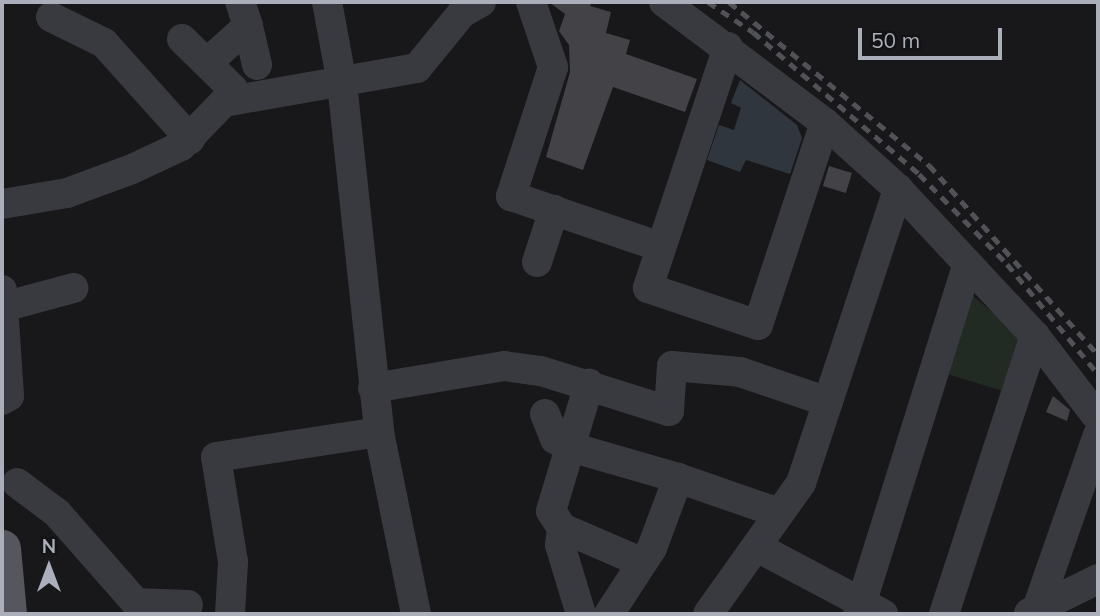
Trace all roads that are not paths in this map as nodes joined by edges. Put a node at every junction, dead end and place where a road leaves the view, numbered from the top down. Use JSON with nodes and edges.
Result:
{"nodes":[{"id":1,"x":327,"y":2,"type":"edge"},
{"id":2,"x":531,"y":2,"type":"edge"},
{"id":3,"x":664,"y":2,"type":"edge"},
{"id":4,"x":49,"y":7,"type":"edge"},
{"id":5,"x":472,"y":7,"type":"edge"},
{"id":6,"x":244,"y":14,"type":"edge"},
{"id":7,"x":182,"y":38,"type":"dead end"},
{"id":8,"x":728,"y":47,"type":"junction"},
{"id":9,"x":208,"y":62,"type":"junction"},
{"id":10,"x":257,"y":65,"type":"dead end"},
{"id":11,"x":342,"y":83,"type":"junction"},
{"id":12,"x":236,"y":100,"type":"junction"},
{"id":13,"x":825,"y":123,"type":"junction"},
{"id":14,"x":190,"y":139,"type":"junction"},
{"id":15,"x":898,"y":189,"type":"junction"},
{"id":16,"x":2,"y":204,"type":"edge"},
{"id":17,"x":554,"y":210,"type":"junction"},
{"id":18,"x":661,"y":247,"type":"junction"},
{"id":19,"x":537,"y":262,"type":"dead end"},
{"id":20,"x":967,"y":266,"type":"junction"},
{"id":21,"x":74,"y":288,"type":"dead end"},
{"id":22,"x":3,"y":298,"type":"edge"},
{"id":23,"x":1035,"y":336,"type":"junction"},
{"id":24,"x":589,"y":384,"type":"junction"},
{"id":25,"x":373,"y":388,"type":"junction"},
{"id":26,"x":2,"y":400,"type":"edge"},
{"id":27,"x":828,"y":402,"type":"junction"},
{"id":28,"x":545,"y":414,"type":"dead end"},
{"id":29,"x":1098,"y":418,"type":"edge"},
{"id":30,"x":379,"y":432,"type":"junction"},
{"id":31,"x":1098,"y":435,"type":"edge"},
{"id":32,"x":567,"y":446,"type":"junction"},
{"id":33,"x":678,"y":478,"type":"junction"},
{"id":34,"x":17,"y":482,"type":"dead end"},
{"id":35,"x":776,"y":512,"type":"junction"},
{"id":36,"x":562,"y":528,"type":"junction"},
{"id":37,"x":757,"y":547,"type":"junction"},
{"id":38,"x":2,"y":548,"type":"edge"},
{"id":39,"x":641,"y":562,"type":"junction"},
{"id":40,"x":1098,"y":579,"type":"edge"},
{"id":41,"x":188,"y":605,"type":"dead end"},
{"id":42,"x":2,"y":609,"type":"edge"},
{"id":43,"x":1044,"y":610,"type":"edge"},
{"id":44,"x":867,"y":611,"type":"edge"},
{"id":45,"x":9,"y":614,"type":"edge"},
{"id":46,"x":232,"y":614,"type":"edge"},
{"id":47,"x":416,"y":614,"type":"edge"},
{"id":48,"x":581,"y":614,"type":"edge"},
{"id":49,"x":608,"y":614,"type":"edge"},
{"id":50,"x":708,"y":614,"type":"edge"},
{"id":51,"x":944,"y":614,"type":"edge"}],
"edges":[{"from":1,"to":11,"type":"street"},
{"from":2,"to":17,"type":"street"},
{"from":3,"to":8,"type":"street"},
{"from":4,"to":14,"type":"street"},
{"from":5,"to":11,"type":"street"},
{"from":6,"to":9,"type":"street"},
{"from":6,"to":10,"type":"street"},
{"from":7,"to":9,"type":"street"},
{"from":8,"to":13,"type":"street"},
{"from":8,"to":18,"type":"street"},
{"from":9,"to":12,"type":"street"},
{"from":11,"to":12,"type":"street"},
{"from":11,"to":25,"type":"street"},
{"from":12,"to":14,"type":"street"},
{"from":13,"to":15,"type":"street"},
{"from":13,"to":18,"type":"street"},
{"from":14,"to":16,"type":"street"},
{"from":15,"to":20,"type":"street"},
{"from":15,"to":27,"type":"street"},
{"from":17,"to":18,"type":"street"},
{"from":17,"to":19,"type":"street"},
{"from":20,"to":23,"type":"street"},
{"from":20,"to":44,"type":"street"},
{"from":21,"to":22,"type":"street"},
{"from":22,"to":26,"type":"street"},
{"from":23,"to":29,"type":"street"},
{"from":23,"to":51,"type":"street"},
{"from":24,"to":25,"type":"street"},
{"from":24,"to":27,"type":"street"},
{"from":24,"to":32,"type":"street"},
{"from":25,"to":30,"type":"street"},
{"from":27,"to":35,"type":"street"},
{"from":28,"to":32,"type":"street"},
{"from":30,"to":46,"type":"street"},
{"from":30,"to":47,"type":"street"},
{"from":31,"to":43,"type":"street"},
{"from":32,"to":33,"type":"street"},
{"from":32,"to":36,"type":"street"},
{"from":33,"to":35,"type":"street"},
{"from":33,"to":39,"type":"street"},
{"from":34,"to":41,"type":"street"},
{"from":35,"to":37,"type":"street"},
{"from":36,"to":39,"type":"street"},
{"from":36,"to":48,"type":"street"},
{"from":37,"to":44,"type":"street"},
{"from":37,"to":50,"type":"street"},
{"from":38,"to":45,"type":"main road"},
{"from":39,"to":49,"type":"street"},
{"from":40,"to":43,"type":"street"},
{"from":42,"to":45,"type":"street"}]}
